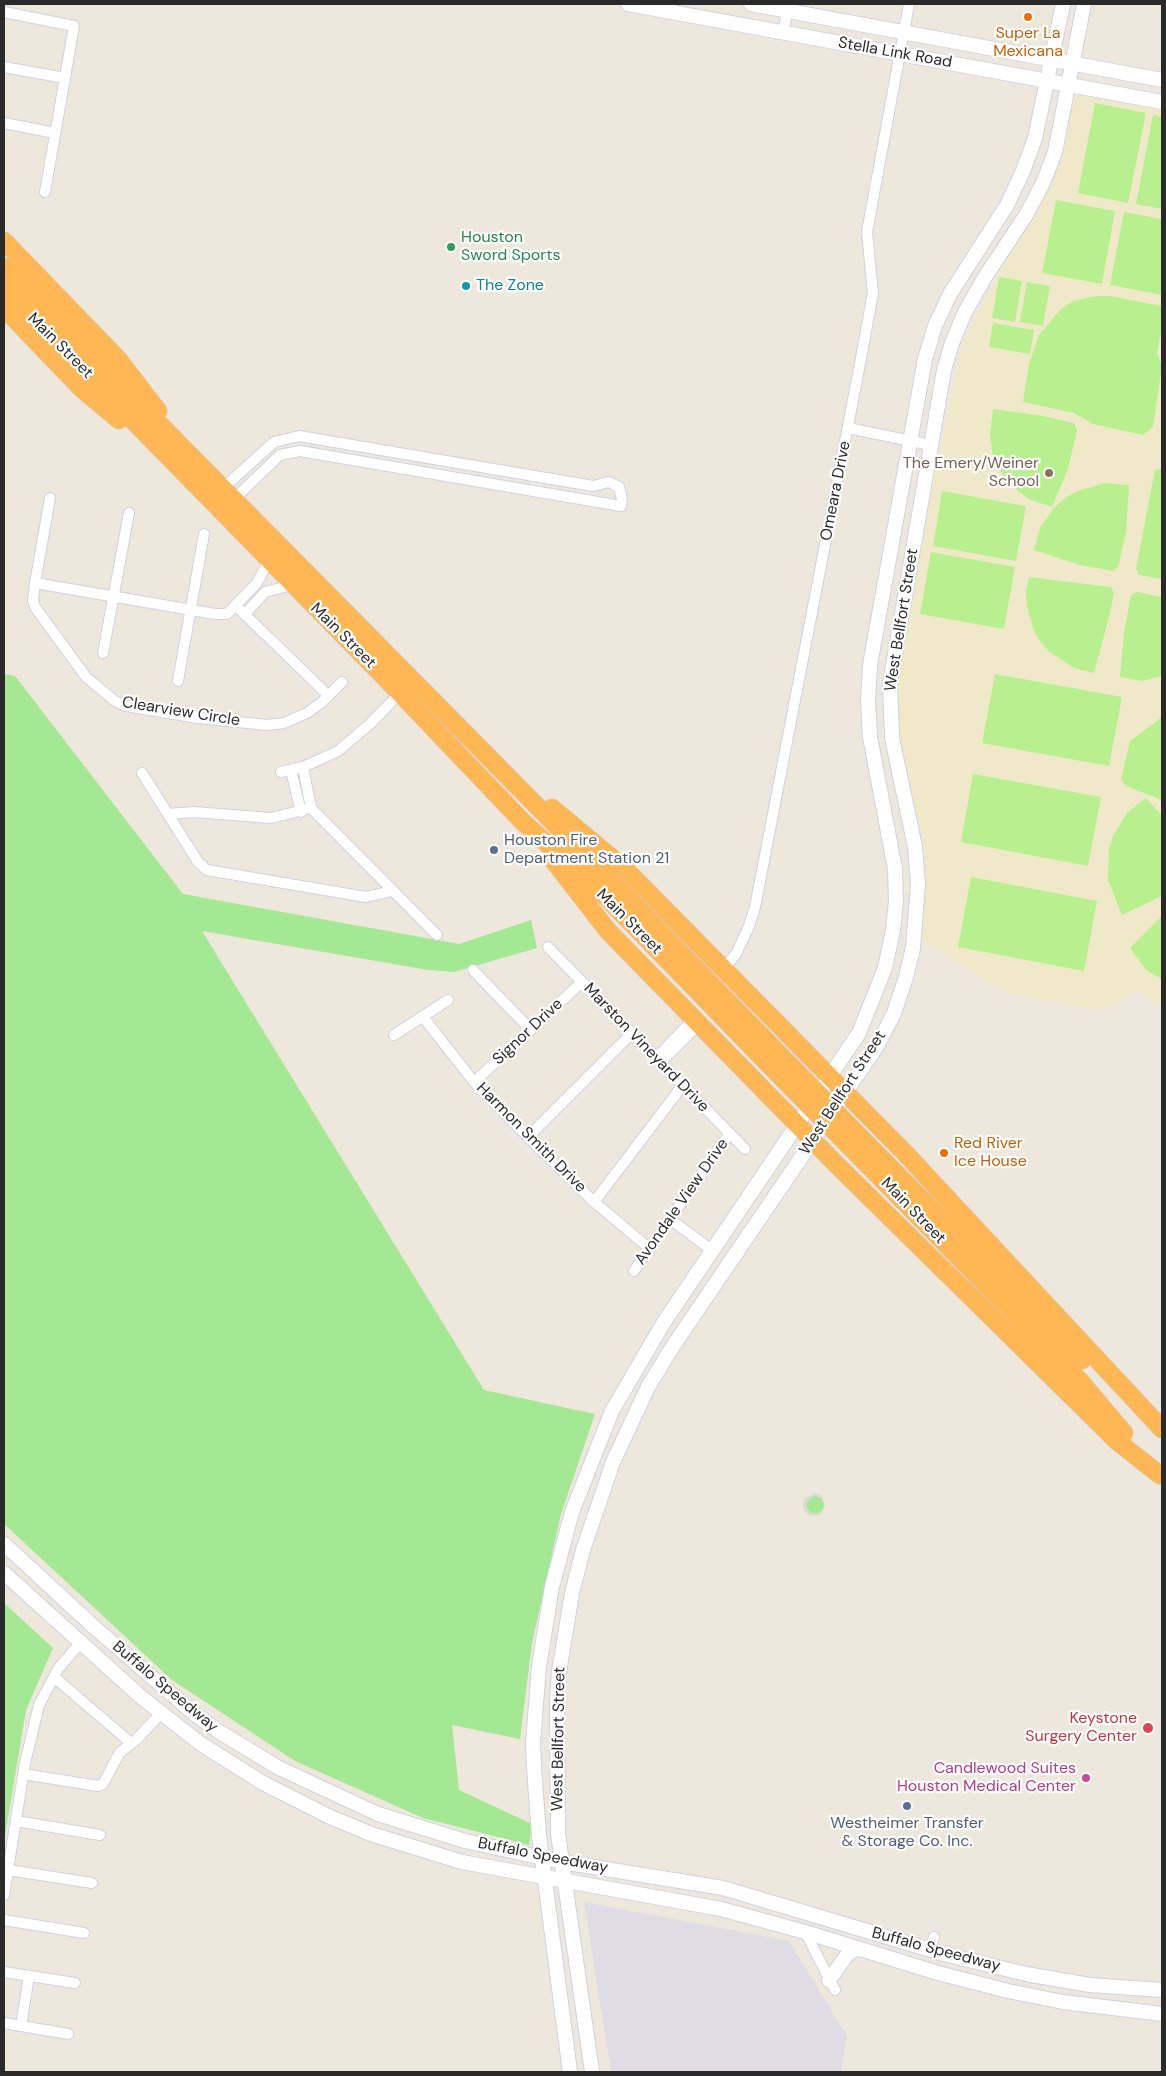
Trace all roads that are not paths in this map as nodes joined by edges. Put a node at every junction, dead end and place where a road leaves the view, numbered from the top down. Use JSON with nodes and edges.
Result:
{"nodes":[{"id":1,"x":628,"y":4,"type":"edge"},
{"id":2,"x":752,"y":4,"type":"edge"},
{"id":3,"x":909,"y":4,"type":"edge"},
{"id":4,"x":1063,"y":4,"type":"edge"},
{"id":5,"x":1084,"y":4,"type":"edge"},
{"id":6,"x":788,"y":7,"type":"edge"},
{"id":7,"x":669,"y":8,"type":"edge"},
{"id":8,"x":4,"y":12,"type":"edge"},
{"id":9,"x":784,"y":32,"type":"junction"},
{"id":10,"x":904,"y":32,"type":"junction"},
{"id":11,"x":900,"y":54,"type":"junction"},
{"id":12,"x":1052,"y":59,"type":"junction"},
{"id":13,"x":1072,"y":63,"type":"junction"},
{"id":14,"x":4,"y":67,"type":"edge"},
{"id":15,"x":65,"y":78,"type":"junction"},
{"id":16,"x":1162,"y":80,"type":"edge"},
{"id":17,"x":1048,"y":81,"type":"junction"},
{"id":18,"x":1068,"y":85,"type":"junction"},
{"id":19,"x":1162,"y":102,"type":"edge"},
{"id":20,"x":4,"y":124,"type":"edge"},
{"id":21,"x":55,"y":133,"type":"junction"},
{"id":22,"x":45,"y":192,"type":"dead end"},
{"id":23,"x":999,"y":217,"type":"junction"},
{"id":24,"x":1016,"y":230,"type":"junction"},
{"id":25,"x":4,"y":240,"type":"edge"},
{"id":26,"x":4,"y":267,"type":"edge"},
{"id":27,"x":4,"y":289,"type":"edge"},
{"id":28,"x":4,"y":308,"type":"edge"},
{"id":29,"x":848,"y":428,"type":"junction"},
{"id":30,"x":326,"y":440,"type":"junction"},
{"id":31,"x":910,"y":441,"type":"junction"},
{"id":32,"x":931,"y":445,"type":"junction"},
{"id":33,"x":323,"y":455,"type":"junction"},
{"id":34,"x":457,"y":464,"type":"junction"},
{"id":35,"x":208,"y":475,"type":"junction"},
{"id":36,"x":454,"y":478,"type":"junction"},
{"id":37,"x":572,"y":482,"type":"junction"},
{"id":38,"x":221,"y":495,"type":"junction"},
{"id":39,"x":570,"y":497,"type":"junction"},
{"id":40,"x":50,"y":498,"type":"dead end"},
{"id":41,"x":129,"y":513,"type":"dead end"},
{"id":42,"x":204,"y":534,"type":"dead end"},
{"id":43,"x":269,"y":560,"type":"junction"},
{"id":44,"x":35,"y":583,"type":"junction"},
{"id":45,"x":292,"y":585,"type":"junction"},
{"id":46,"x":251,"y":590,"type":"junction"},
{"id":47,"x":113,"y":597,"type":"junction"},
{"id":48,"x":260,"y":597,"type":"junction"},
{"id":49,"x":236,"y":606,"type":"junction"},
{"id":50,"x":191,"y":610,"type":"junction"},
{"id":51,"x":245,"y":614,"type":"junction"},
{"id":52,"x":873,"y":652,"type":"junction"},
{"id":53,"x":103,"y":653,"type":"dead end"},
{"id":54,"x":894,"y":655,"type":"junction"},
{"id":55,"x":178,"y":681,"type":"dead end"},
{"id":56,"x":342,"y":682,"type":"dead end"},
{"id":57,"x":400,"y":693,"type":"junction"},
{"id":58,"x":328,"y":696,"type":"junction"},
{"id":59,"x":463,"y":733,"type":"junction"},
{"id":60,"x":303,"y":767,"type":"junction"},
{"id":61,"x":142,"y":773,"type":"dead end"},
{"id":62,"x":904,"y":802,"type":"junction"},
{"id":63,"x":883,"y":807,"type":"junction"},
{"id":64,"x":311,"y":808,"type":"junction"},
{"id":65,"x":301,"y":812,"type":"junction"},
{"id":66,"x":168,"y":814,"type":"junction"},
{"id":67,"x":523,"y":822,"type":"junction"},
{"id":68,"x":392,"y":891,"type":"junction"},
{"id":69,"x":437,"y":935,"type":"dead end"},
{"id":70,"x":891,"y":942,"type":"junction"},
{"id":71,"x":548,"y":947,"type":"dead end"},
{"id":72,"x":913,"y":948,"type":"junction"},
{"id":73,"x":723,"y":969,"type":"junction"},
{"id":74,"x":473,"y":970,"type":"dead end"},
{"id":75,"x":582,"y":982,"type":"junction"},
{"id":76,"x":448,"y":1000,"type":"dead end"},
{"id":77,"x":423,"y":1017,"type":"junction"},
{"id":78,"x":697,"y":1021,"type":"junction"},
{"id":79,"x":530,"y":1029,"type":"junction"},
{"id":80,"x":632,"y":1033,"type":"junction"},
{"id":81,"x":394,"y":1035,"type":"dead end"},
{"id":82,"x":806,"y":1054,"type":"junction"},
{"id":83,"x":658,"y":1060,"type":"junction"},
{"id":84,"x":782,"y":1067,"type":"junction"},
{"id":85,"x":830,"y":1078,"type":"junction"},
{"id":86,"x":474,"y":1082,"type":"junction"},
{"id":87,"x":683,"y":1085,"type":"junction"},
{"id":88,"x":765,"y":1091,"type":"junction"},
{"id":89,"x":846,"y":1094,"type":"junction"},
{"id":90,"x":797,"y":1124,"type":"junction"},
{"id":91,"x":883,"y":1131,"type":"junction"},
{"id":92,"x":730,"y":1133,"type":"junction"},
{"id":93,"x":528,"y":1137,"type":"junction"},
{"id":94,"x":813,"y":1140,"type":"junction"},
{"id":95,"x":745,"y":1149,"type":"dead end"},
{"id":96,"x":864,"y":1151,"type":"junction"},
{"id":97,"x":836,"y":1164,"type":"junction"},
{"id":98,"x":594,"y":1202,"type":"junction"},
{"id":99,"x":670,"y":1219,"type":"junction"},
{"id":100,"x":650,"y":1248,"type":"junction"},
{"id":101,"x":713,"y":1251,"type":"junction"},
{"id":102,"x":729,"y":1263,"type":"junction"},
{"id":103,"x":634,"y":1271,"type":"dead end"},
{"id":104,"x":632,"y":1376,"type":"junction"},
{"id":105,"x":648,"y":1386,"type":"junction"},
{"id":106,"x":1162,"y":1430,"type":"edge"},
{"id":107,"x":1162,"y":1440,"type":"edge"},
{"id":108,"x":1161,"y":1476,"type":"edge"},
{"id":109,"x":4,"y":1544,"type":"edge"},
{"id":110,"x":4,"y":1573,"type":"edge"},
{"id":111,"x":552,"y":1587,"type":"junction"},
{"id":112,"x":572,"y":1593,"type":"junction"},
{"id":113,"x":94,"y":1627,"type":"junction"},
{"id":114,"x":80,"y":1643,"type":"junction"},
{"id":115,"x":54,"y":1677,"type":"junction"},
{"id":116,"x":535,"y":1704,"type":"junction"},
{"id":117,"x":557,"y":1704,"type":"junction"},
{"id":118,"x":192,"y":1712,"type":"junction"},
{"id":119,"x":161,"y":1713,"type":"junction"},
{"id":120,"x":180,"y":1728,"type":"junction"},
{"id":121,"x":131,"y":1743,"type":"junction"},
{"id":122,"x":23,"y":1774,"type":"junction"},
{"id":123,"x":378,"y":1814,"type":"junction"},
{"id":124,"x":16,"y":1821,"type":"junction"},
{"id":125,"x":370,"y":1834,"type":"junction"},
{"id":126,"x":100,"y":1835,"type":"dead end"},
{"id":127,"x":542,"y":1858,"type":"junction"},
{"id":128,"x":562,"y":1862,"type":"junction"},
{"id":129,"x":8,"y":1870,"type":"junction"},
{"id":130,"x":545,"y":1878,"type":"junction"},
{"id":131,"x":564,"y":1881,"type":"junction"},
{"id":132,"x":92,"y":1883,"type":"dead end"},
{"id":133,"x":4,"y":1895,"type":"edge"},
{"id":134,"x":809,"y":1913,"type":"junction"},
{"id":135,"x":4,"y":1920,"type":"edge"},
{"id":136,"x":805,"y":1932,"type":"junction"},
{"id":137,"x":84,"y":1934,"type":"dead end"},
{"id":138,"x":934,"y":1936,"type":"dead end"},
{"id":139,"x":856,"y":1948,"type":"junction"},
{"id":140,"x":937,"y":1952,"type":"junction"},
{"id":141,"x":4,"y":1972,"type":"edge"},
{"id":142,"x":938,"y":1974,"type":"junction"},
{"id":143,"x":29,"y":1976,"type":"junction"},
{"id":144,"x":74,"y":1983,"type":"dead end"},
{"id":145,"x":832,"y":1985,"type":"joint"},
{"id":146,"x":1090,"y":1985,"type":"junction"},
{"id":147,"x":1162,"y":1990,"type":"edge"},
{"id":148,"x":1087,"y":2006,"type":"junction"},
{"id":149,"x":1162,"y":2014,"type":"edge"},
{"id":150,"x":4,"y":2023,"type":"edge"},
{"id":151,"x":21,"y":2026,"type":"junction"},
{"id":152,"x":68,"y":2034,"type":"dead end"},
{"id":153,"x":570,"y":2072,"type":"edge"},
{"id":154,"x":592,"y":2072,"type":"edge"}],
"edges":[{"from":1,"to":7,"type":"main road","name":"Stella Link Road"},
{"from":2,"to":6,"type":"main road","name":"Stella Link Road"},
{"from":3,"to":10,"type":"street","name":"Omeara Drive"},
{"from":4,"to":12,"type":"main road","name":"West Bellfort Street"},
{"from":5,"to":13,"type":"main road","name":"West Bellfort Street"},
{"from":6,"to":9,"type":"street"},
{"from":6,"to":10,"type":"main road","name":"Stella Link Road"},
{"from":7,"to":9,"type":"main road","name":"Stella Link Road"},
{"from":8,"to":15,"type":"street"},
{"from":9,"to":11,"type":"main road","name":"Stella Link Road"},
{"from":10,"to":11,"type":"street","name":"Omeara Drive"},
{"from":10,"to":12,"type":"main road","name":"Stella Link Road"},
{"from":11,"to":17,"type":"main road","name":"Stella Link Road"},
{"from":11,"to":29,"type":"street","name":"Omeara Drive"},
{"from":12,"to":13,"type":"main road","name":"Stella Link Road"},
{"from":12,"to":17,"type":"main road","name":"West Bellfort Street"},
{"from":13,"to":16,"type":"main road","name":"Stella Link Road"},
{"from":13,"to":18,"type":"main road","name":"West Bellfort Street"},
{"from":14,"to":15,"type":"street"},
{"from":15,"to":21,"type":"street"},
{"from":17,"to":18,"type":"main road","name":"Stella Link Road"},
{"from":17,"to":23,"type":"main road","name":"West Bellfort Street"},
{"from":18,"to":19,"type":"main road","name":"Stella Link Road"},
{"from":18,"to":24,"type":"main road","name":"West Bellfort Street"},
{"from":20,"to":21,"type":"street"},
{"from":21,"to":22,"type":"street"},
{"from":23,"to":24,"type":"main road"},
{"from":23,"to":31,"type":"main road","name":"West Bellfort Street"},
{"from":24,"to":32,"type":"main road","name":"West Bellfort Street"},
{"from":25,"to":35,"type":"highway"},
{"from":26,"to":35,"type":"highway","name":"Main Street"},
{"from":27,"to":38,"type":"highway","name":"Main Street"},
{"from":28,"to":38,"type":"highway"},
{"from":29,"to":31,"type":"street"},
{"from":29,"to":73,"type":"street","name":"Omeara Drive"},
{"from":30,"to":33,"type":"street"},
{"from":30,"to":34,"type":"street"},
{"from":30,"to":38,"type":"street"},
{"from":31,"to":32,"type":"street"},
{"from":31,"to":52,"type":"main road","name":"West Bellfort Street"},
{"from":32,"to":54,"type":"main road","name":"West Bellfort Street"},
{"from":33,"to":36,"type":"street"},
{"from":33,"to":38,"type":"street"},
{"from":34,"to":36,"type":"street"},
{"from":34,"to":37,"type":"street"},
{"from":35,"to":38,"type":"highway","name":"Main Street"},
{"from":36,"to":39,"type":"street"},
{"from":37,"to":39,"type":"street"},
{"from":37,"to":39,"type":"street"},
{"from":38,"to":43,"type":"highway","name":"Main Street"},
{"from":38,"to":59,"type":"highway","name":"Main Street"},
{"from":40,"to":44,"type":"street","name":"Clearview Circle"},
{"from":41,"to":47,"type":"street"},
{"from":42,"to":50,"type":"street","name":"Clearview Circle"},
{"from":43,"to":45,"type":"highway","name":"Main Street"},
{"from":43,"to":46,"type":"street"},
{"from":44,"to":47,"type":"street"},
{"from":44,"to":58,"type":"street","name":"Clearview Circle"},
{"from":45,"to":48,"type":"street"},
{"from":45,"to":57,"type":"highway","name":"Main Street"},
{"from":46,"to":48,"type":"street"},
{"from":46,"to":49,"type":"street"},
{"from":47,"to":50,"type":"street"},
{"from":47,"to":53,"type":"street"},
{"from":48,"to":51,"type":"street"},
{"from":49,"to":50,"type":"street"},
{"from":49,"to":51,"type":"street"},
{"from":50,"to":55,"type":"street","name":"Clearview Circle"},
{"from":51,"to":58,"type":"street"},
{"from":52,"to":54,"type":"main road"},
{"from":52,"to":63,"type":"main road","name":"West Bellfort Street"},
{"from":54,"to":62,"type":"main road","name":"West Bellfort Street"},
{"from":56,"to":58,"type":"street","name":"Clearview Circle"},
{"from":57,"to":60,"type":"street"},
{"from":57,"to":67,"type":"highway","name":"Main Street"},
{"from":59,"to":73,"type":"highway"},
{"from":59,"to":84,"type":"highway","name":"Main Street"},
{"from":60,"to":64,"type":"street"},
{"from":60,"to":65,"type":"street"},
{"from":61,"to":66,"type":"street"},
{"from":62,"to":63,"type":"main road"},
{"from":62,"to":72,"type":"main road","name":"West Bellfort Street"},
{"from":63,"to":70,"type":"main road","name":"West Bellfort Street"},
{"from":64,"to":65,"type":"street"},
{"from":64,"to":68,"type":"street"},
{"from":65,"to":66,"type":"street"},
{"from":66,"to":68,"type":"street"},
{"from":67,"to":78,"type":"highway"},
{"from":67,"to":84,"type":"highway","name":"Main Street"},
{"from":68,"to":69,"type":"street"},
{"from":70,"to":72,"type":"main road"},
{"from":70,"to":85,"type":"main road","name":"West Bellfort Street"},
{"from":71,"to":75,"type":"street","name":"Marston Vineyard Drive"},
{"from":72,"to":89,"type":"main road","name":"West Bellfort Street"},
{"from":73,"to":82,"type":"highway"},
{"from":74,"to":79,"type":"street"},
{"from":75,"to":79,"type":"street","name":"Signor Drive"},
{"from":75,"to":80,"type":"street","name":"Marston Vineyard Drive"},
{"from":76,"to":77,"type":"street"},
{"from":77,"to":81,"type":"street"},
{"from":77,"to":86,"type":"street","name":"Harmon Smith Drive"},
{"from":78,"to":83,"type":"street"},
{"from":78,"to":88,"type":"highway"},
{"from":79,"to":86,"type":"street","name":"Signor Drive"},
{"from":80,"to":83,"type":"street","name":"Marston Vineyard Drive"},
{"from":80,"to":93,"type":"street"},
{"from":82,"to":85,"type":"highway"},
{"from":82,"to":88,"type":"highway"},
{"from":83,"to":87,"type":"street","name":"Marston Vineyard Drive"},
{"from":84,"to":96,"type":"highway","name":"Main Street","bridge":true},
{"from":85,"to":89,"type":"highway"},
{"from":85,"to":90,"type":"main road","name":"West Bellfort Street"},
{"from":86,"to":93,"type":"street","name":"Harmon Smith Drive"},
{"from":87,"to":92,"type":"street","name":"Marston Vineyard Drive"},
{"from":87,"to":98,"type":"street"},
{"from":88,"to":90,"type":"highway"},
{"from":89,"to":91,"type":"highway"},
{"from":89,"to":94,"type":"main road","name":"West Bellfort Street"},
{"from":90,"to":94,"type":"highway"},
{"from":90,"to":101,"type":"main road","name":"West Bellfort Street"},
{"from":91,"to":97,"type":"highway"},
{"from":91,"to":106,"type":"highway"},
{"from":92,"to":95,"type":"street","name":"Marston Vineyard Drive"},
{"from":92,"to":99,"type":"street","name":"Avondale View Drive"},
{"from":93,"to":98,"type":"street","name":"Harmon Smith Drive"},
{"from":94,"to":97,"type":"highway"},
{"from":94,"to":102,"type":"main road","name":"West Bellfort Street"},
{"from":96,"to":107,"type":"highway","name":"Main Street"},
{"from":96,"to":108,"type":"highway","name":"Main Street"},
{"from":97,"to":108,"type":"highway"},
{"from":98,"to":100,"type":"street","name":"Harmon Smith Drive"},
{"from":99,"to":100,"type":"street","name":"Avondale View Drive"},
{"from":99,"to":101,"type":"street"},
{"from":100,"to":103,"type":"street","name":"Avondale View Drive"},
{"from":101,"to":102,"type":"main road"},
{"from":101,"to":104,"type":"main road","name":"West Bellfort Street"},
{"from":102,"to":105,"type":"main road","name":"West Bellfort Street"},
{"from":104,"to":105,"type":"main road"},
{"from":104,"to":111,"type":"main road","name":"West Bellfort Street"},
{"from":105,"to":112,"type":"main road","name":"West Bellfort Street"},
{"from":109,"to":113,"type":"main road","name":"Buffalo Speedway"},
{"from":110,"to":114,"type":"main road","name":"Buffalo Speedway"},
{"from":111,"to":112,"type":"main road"},
{"from":111,"to":116,"type":"main road","name":"West Bellfort Street"},
{"from":112,"to":117,"type":"main road","name":"West Bellfort Street"},
{"from":113,"to":114,"type":"main road"},
{"from":113,"to":118,"type":"main road","name":"Buffalo Speedway"},
{"from":114,"to":115,"type":"street"},
{"from":114,"to":119,"type":"main road","name":"Buffalo Speedway"},
{"from":115,"to":121,"type":"street"},
{"from":115,"to":122,"type":"street"},
{"from":116,"to":117,"type":"main road"},
{"from":116,"to":127,"type":"main road","name":"West Bellfort Street"},
{"from":117,"to":128,"type":"main road","name":"West Bellfort Street"},
{"from":118,"to":120,"type":"main road"},
{"from":118,"to":123,"type":"main road","name":"Buffalo Speedway"},
{"from":119,"to":120,"type":"main road","name":"Buffalo Speedway"},
{"from":119,"to":121,"type":"street"},
{"from":120,"to":125,"type":"main road","name":"Buffalo Speedway"},
{"from":121,"to":122,"type":"street"},
{"from":122,"to":124,"type":"street"},
{"from":123,"to":125,"type":"main road"},
{"from":123,"to":127,"type":"main road","name":"Buffalo Speedway"},
{"from":124,"to":126,"type":"street"},
{"from":124,"to":129,"type":"street"},
{"from":125,"to":130,"type":"main road","name":"Buffalo Speedway"},
{"from":127,"to":128,"type":"main road","name":"Buffalo Speedway"},
{"from":127,"to":130,"type":"main road","name":"West Bellfort Street"},
{"from":128,"to":131,"type":"main road","name":"West Bellfort Street"},
{"from":128,"to":134,"type":"main road","name":"Buffalo Speedway"},
{"from":129,"to":132,"type":"street"},
{"from":129,"to":133,"type":"street"},
{"from":130,"to":131,"type":"main road","name":"Buffalo Speedway"},
{"from":130,"to":153,"type":"main road","name":"West Bellfort Street"},
{"from":131,"to":136,"type":"main road","name":"Buffalo Speedway"},
{"from":131,"to":154,"type":"main road","name":"West Bellfort Street"},
{"from":134,"to":136,"type":"main road"},
{"from":134,"to":140,"type":"main road","name":"Buffalo Speedway"},
{"from":135,"to":137,"type":"street"},
{"from":136,"to":139,"type":"main road","name":"Buffalo Speedway"},
{"from":136,"to":145,"type":"street"},
{"from":138,"to":140,"type":"street"},
{"from":139,"to":142,"type":"main road","name":"Buffalo Speedway"},
{"from":139,"to":145,"type":"main road"},
{"from":140,"to":142,"type":"main road"},
{"from":140,"to":146,"type":"main road","name":"Buffalo Speedway"},
{"from":141,"to":143,"type":"street"},
{"from":142,"to":148,"type":"main road","name":"Buffalo Speedway"},
{"from":143,"to":144,"type":"street"},
{"from":143,"to":151,"type":"street"},
{"from":146,"to":147,"type":"main road","name":"Buffalo Speedway"},
{"from":146,"to":148,"type":"main road"},
{"from":148,"to":149,"type":"main road","name":"Buffalo Speedway"},
{"from":150,"to":151,"type":"street"},
{"from":151,"to":152,"type":"street"}]}
